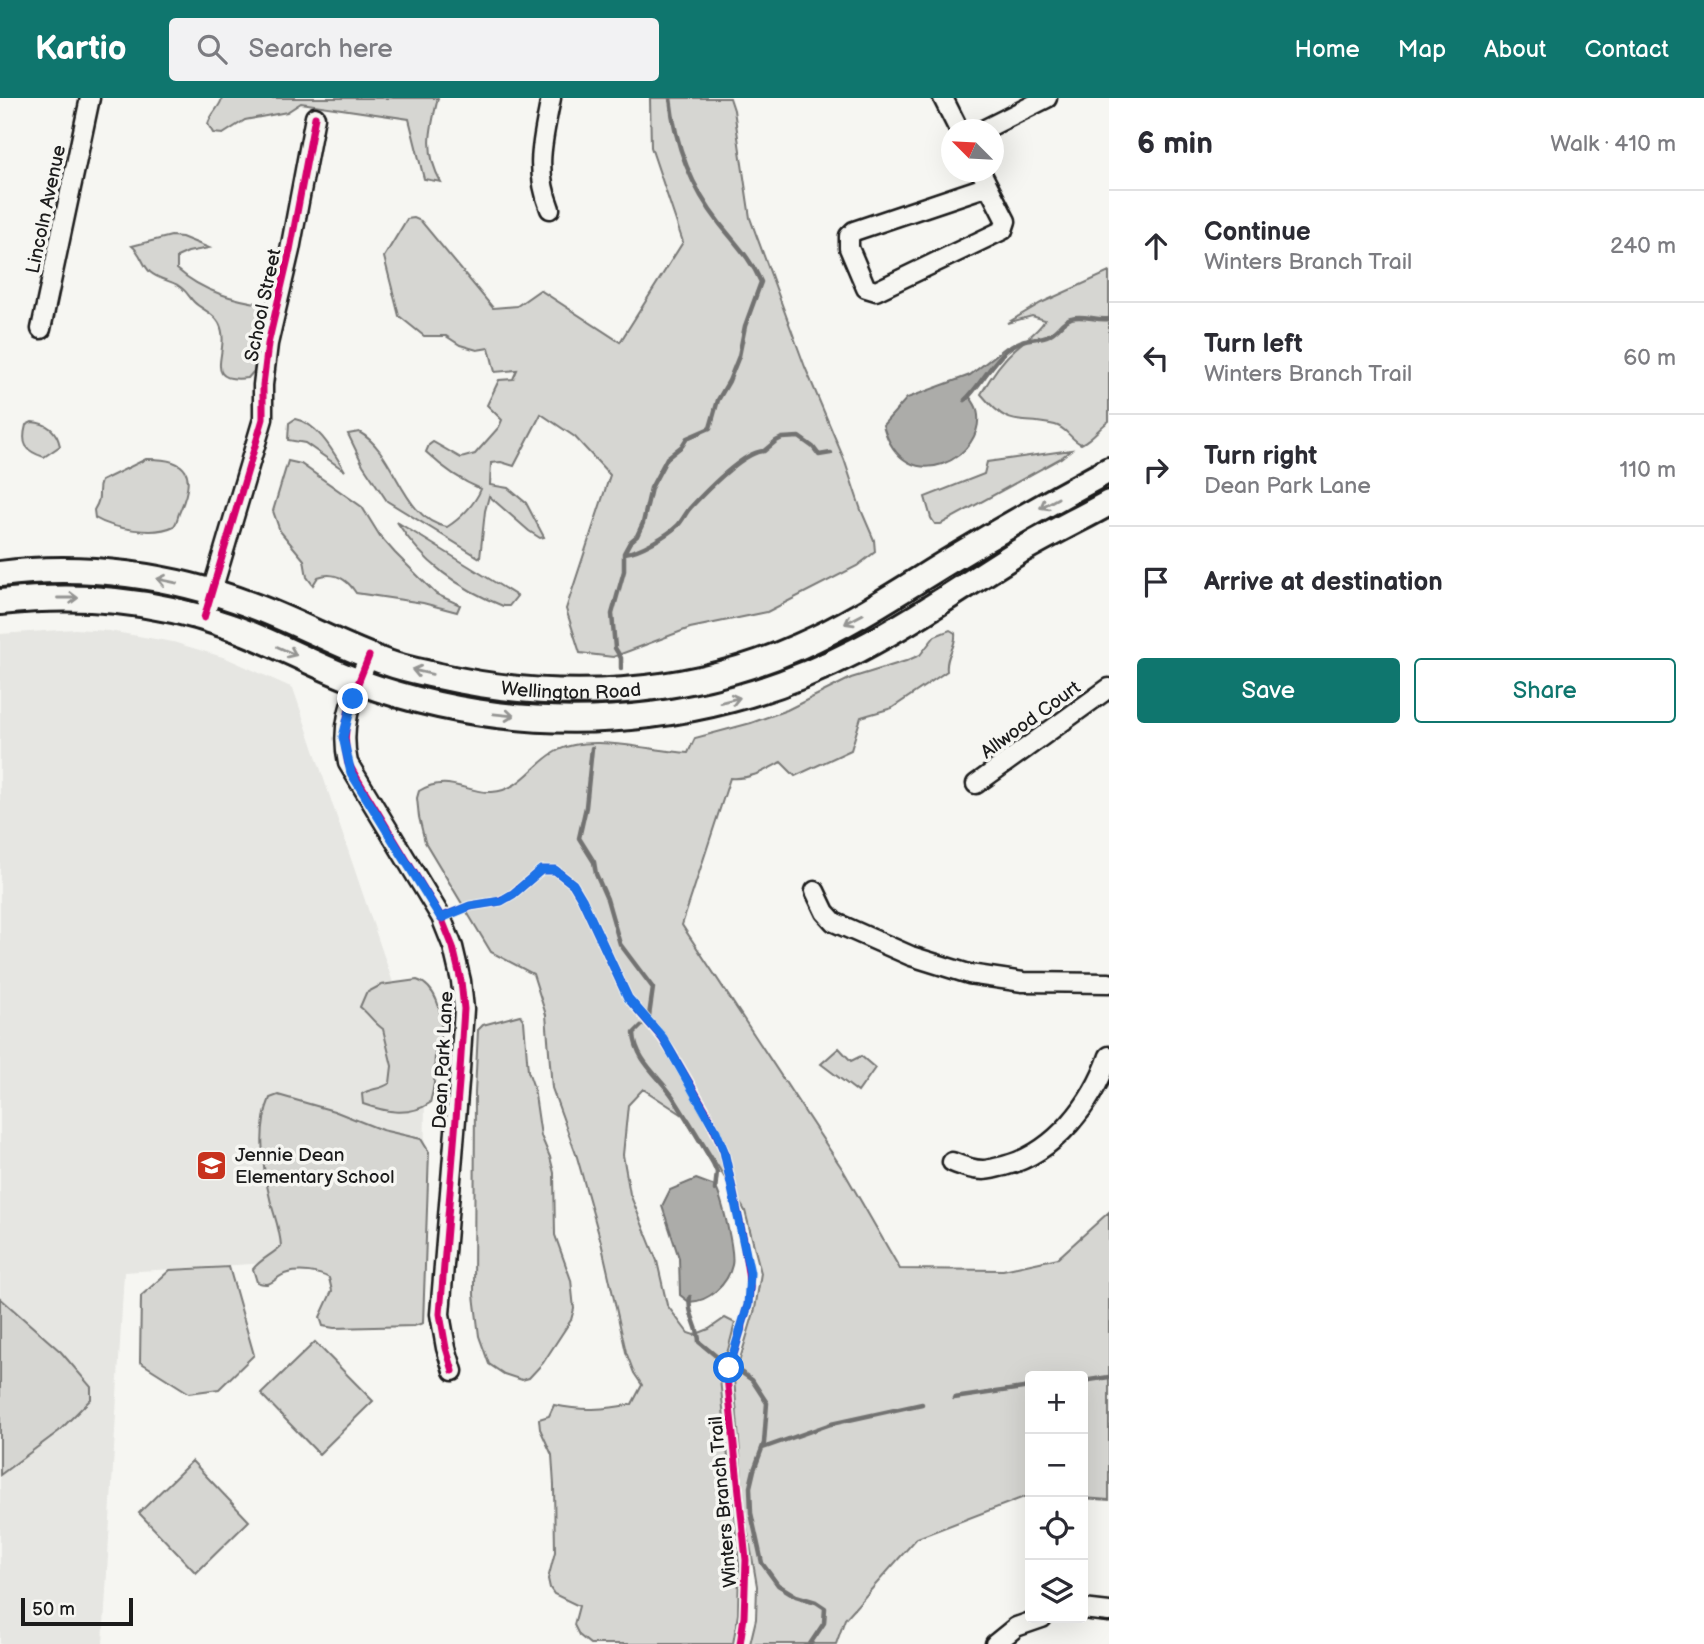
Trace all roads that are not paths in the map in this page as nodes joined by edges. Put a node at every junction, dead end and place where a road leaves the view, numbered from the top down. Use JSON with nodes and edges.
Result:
{"nodes":[{"id":1,"x":90,"y":98,"type":"edge"},
{"id":2,"x":551,"y":98,"type":"edge"},
{"id":3,"x":943,"y":98,"type":"edge"},
{"id":4,"x":1047,"y":98,"type":"edge"},
{"id":5,"x":315,"y":117,"type":"dead end"},
{"id":6,"x":954,"y":119,"type":"edge"},
{"id":7,"x":1004,"y":120,"type":"edge"},
{"id":8,"x":984,"y":179,"type":"edge"},
{"id":9,"x":550,"y":209,"type":"dead end"},
{"id":10,"x":41,"y":329,"type":"dead end"},
{"id":11,"x":1109,"y":470,"type":"edge"},
{"id":12,"x":1109,"y":503,"type":"edge"},
{"id":13,"x":0,"y":575,"type":"edge"},
{"id":14,"x":212,"y":592,"type":"junction"},
{"id":15,"x":0,"y":602,"type":"edge"},
{"id":16,"x":204,"y":618,"type":"junction"},
{"id":17,"x":369,"y":656,"type":"junction"},
{"id":18,"x":359,"y":682,"type":"junction"},
{"id":19,"x":1109,"y":688,"type":"edge"},
{"id":20,"x":975,"y":784,"type":"dead end"},
{"id":21,"x":815,"y":891,"type":"dead end"},
{"id":22,"x":1109,"y":983,"type":"edge"},
{"id":23,"x":1109,"y":1056,"type":"edge"},
{"id":24,"x":952,"y":1162,"type":"dead end"},
{"id":25,"x":453,"y":1371,"type":"dead end"},
{"id":26,"x":1088,"y":1610,"type":"edge"},
{"id":27,"x":1109,"y":1612,"type":"edge"},
{"id":28,"x":1028,"y":1623,"type":"edge"},
{"id":29,"x":995,"y":1644,"type":"edge"}],
"edges":[{"from":1,"to":10,"type":"street","name":"Lincoln Avenue"},
{"from":2,"to":9,"type":"street"},
{"from":3,"to":6,"type":"street"},
{"from":4,"to":7,"type":"street"},
{"from":5,"to":14,"type":"street","name":"School Street"},
{"from":8,"to":8,"type":"street"},
{"from":11,"to":17,"type":"main road","name":"Wellington Road","one_way":true},
{"from":18,"to":12,"type":"main road","name":"Wellington Road","one_way":true},
{"from":14,"to":13,"type":"main road","name":"Wellington Road","one_way":true},
{"from":14,"to":16,"type":"street","name":"School Street"},
{"from":14,"to":17,"type":"main road","name":"Wellington Road"},
{"from":15,"to":16,"type":"main road","name":"Wellington Road","one_way":true},
{"from":16,"to":18,"type":"main road","name":"Wellington Road","one_way":true},
{"from":17,"to":18,"type":"street","name":"Dean Park Lane"},
{"from":18,"to":25,"type":"street","name":"Dean Park Lane"},
{"from":19,"to":20,"type":"street","name":"Allwood Court"},
{"from":21,"to":22,"type":"street"},
{"from":23,"to":24,"type":"street"},
{"from":26,"to":27,"type":"street"},
{"from":28,"to":29,"type":"street"}]}
